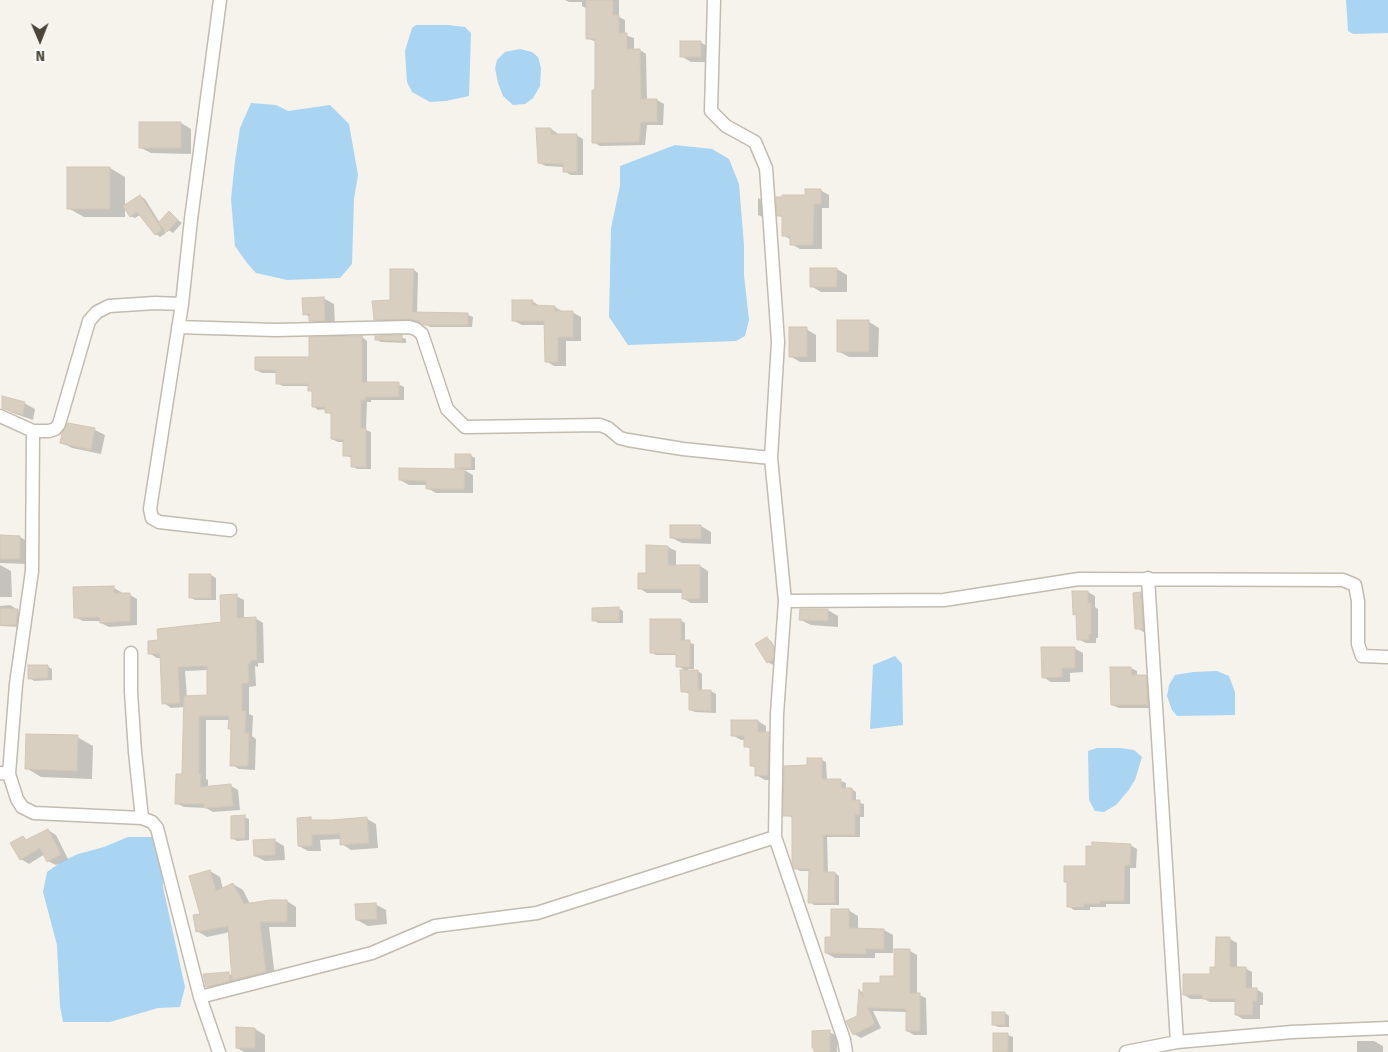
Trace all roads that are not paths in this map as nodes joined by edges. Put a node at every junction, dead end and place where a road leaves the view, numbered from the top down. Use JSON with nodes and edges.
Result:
{"nodes":[{"id":1,"x":220,"y":0,"type":"edge"},
{"id":2,"x":714,"y":0,"type":"edge"},
{"id":3,"x":182,"y":304,"type":"junction"},
{"id":4,"x":178,"y":327,"type":"junction"},
{"id":5,"x":0,"y":416,"type":"edge"},
{"id":6,"x":33,"y":431,"type":"junction"},
{"id":7,"x":771,"y":458,"type":"junction"},
{"id":8,"x":230,"y":530,"type":"dead end"},
{"id":9,"x":1148,"y":578,"type":"junction"},
{"id":10,"x":785,"y":600,"type":"junction"},
{"id":11,"x":131,"y":653,"type":"dead end"},
{"id":12,"x":1388,"y":657,"type":"edge"},
{"id":13,"x":5,"y":774,"type":"edge"},
{"id":14,"x":142,"y":818,"type":"junction"},
{"id":15,"x":775,"y":837,"type":"junction"},
{"id":16,"x":200,"y":997,"type":"junction"},
{"id":17,"x":1388,"y":1028,"type":"edge"},
{"id":18,"x":1177,"y":1042,"type":"junction"},
{"id":19,"x":219,"y":1052,"type":"edge"},
{"id":20,"x":846,"y":1052,"type":"edge"},
{"id":21,"x":1126,"y":1052,"type":"edge"}],
"edges":[{"from":1,"to":3,"type":"street"},
{"from":2,"to":7,"type":"street"},
{"from":3,"to":4,"type":"street"},
{"from":3,"to":6,"type":"street"},
{"from":4,"to":7,"type":"street"},
{"from":4,"to":8,"type":"street"},
{"from":5,"to":6,"type":"street"},
{"from":6,"to":13,"type":"street"},
{"from":7,"to":10,"type":"street"},
{"from":9,"to":10,"type":"street"},
{"from":9,"to":12,"type":"street"},
{"from":9,"to":18,"type":"street"},
{"from":10,"to":15,"type":"street"},
{"from":11,"to":14,"type":"street"},
{"from":13,"to":14,"type":"street"},
{"from":14,"to":16,"type":"street"},
{"from":15,"to":16,"type":"street"},
{"from":15,"to":20,"type":"street"},
{"from":16,"to":19,"type":"street"},
{"from":17,"to":18,"type":"street"},
{"from":18,"to":21,"type":"street"}]}
